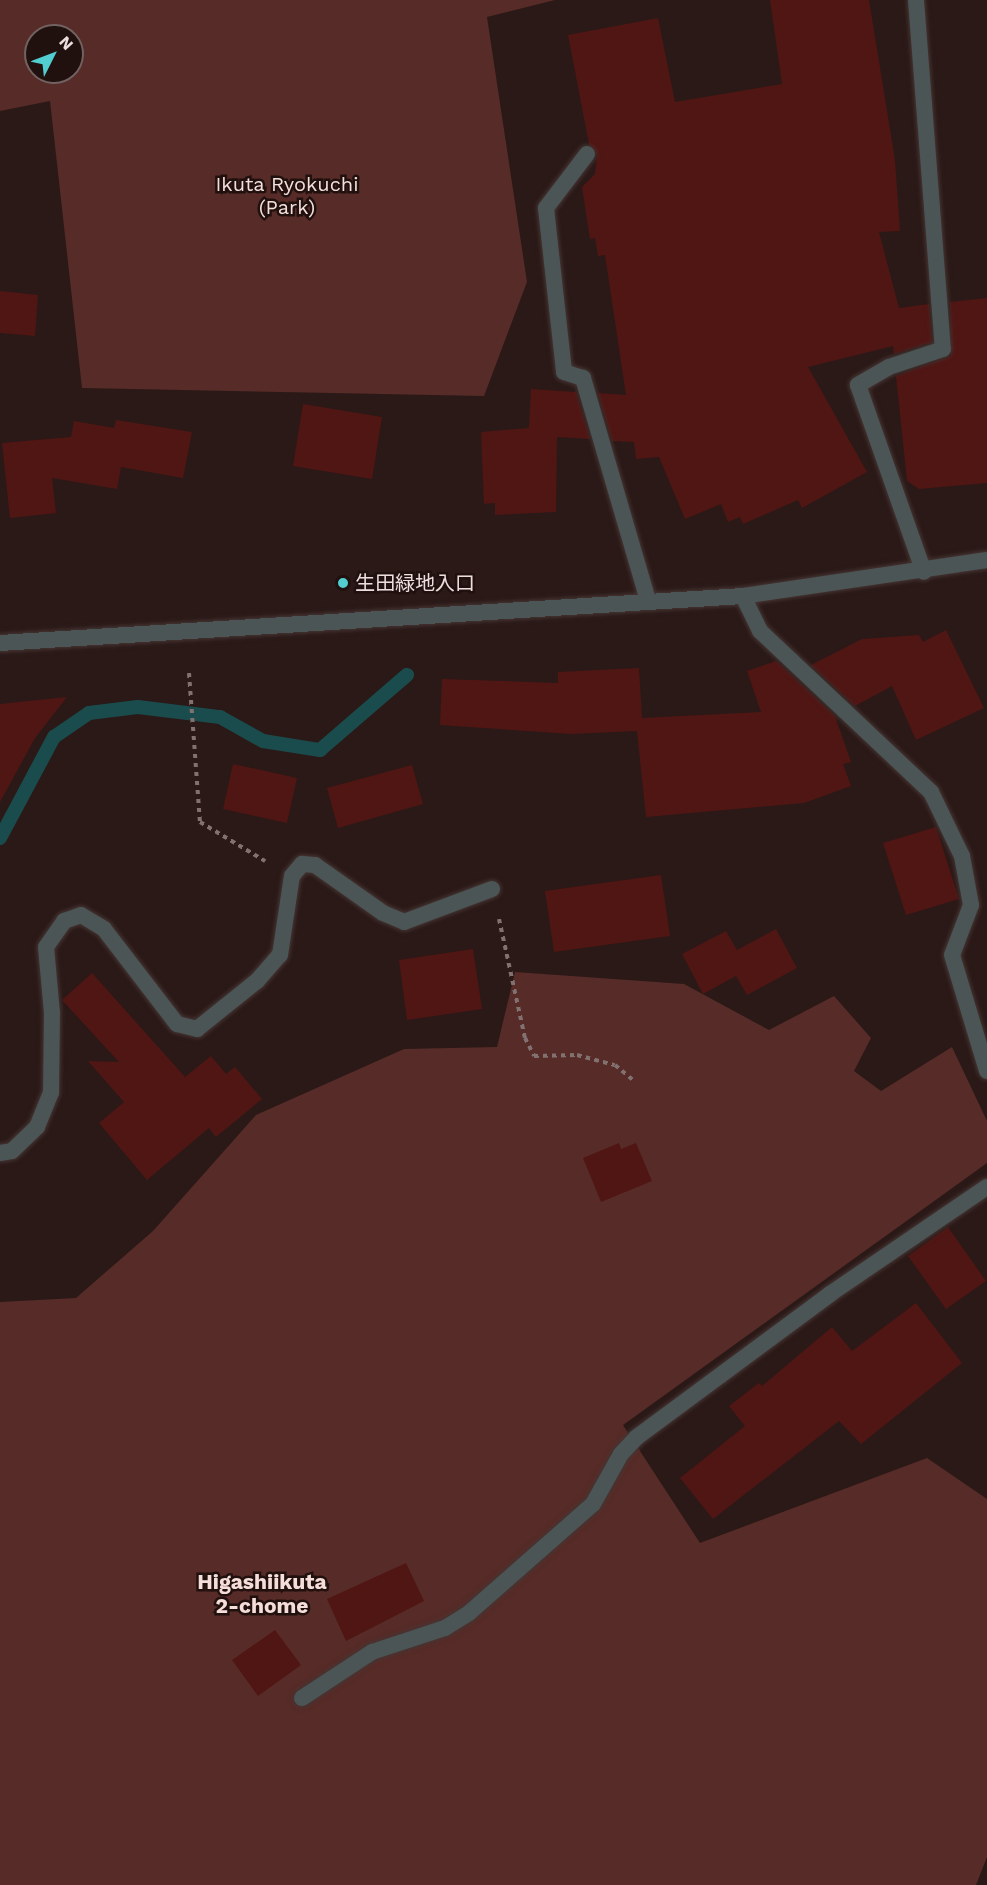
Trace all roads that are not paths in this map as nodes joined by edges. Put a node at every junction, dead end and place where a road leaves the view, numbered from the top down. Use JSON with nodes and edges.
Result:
{"nodes":[{"id":1,"x":916,"y":0,"type":"edge"},
{"id":2,"x":587,"y":154,"type":"dead end"},
{"id":3,"x":987,"y":560,"type":"edge"},
{"id":4,"x":924,"y":572,"type":"junction"},
{"id":5,"x":743,"y":596,"type":"junction"},
{"id":6,"x":648,"y":600,"type":"junction"},
{"id":7,"x":0,"y":643,"type":"edge"},
{"id":8,"x":492,"y":889,"type":"road end"},
{"id":9,"x":987,"y":1071,"type":"edge"},
{"id":10,"x":0,"y":1153,"type":"edge"},
{"id":11,"x":987,"y":1187,"type":"edge"},
{"id":12,"x":302,"y":1698,"type":"dead end"}],
"edges":[{"from":1,"to":4,"type":"street"},
{"from":2,"to":6,"type":"street"},
{"from":3,"to":4,"type":"street"},
{"from":4,"to":5,"type":"street"},
{"from":5,"to":6,"type":"street"},
{"from":5,"to":9,"type":"street"},
{"from":6,"to":7,"type":"street"},
{"from":8,"to":10,"type":"street"},
{"from":11,"to":12,"type":"street"}]}
